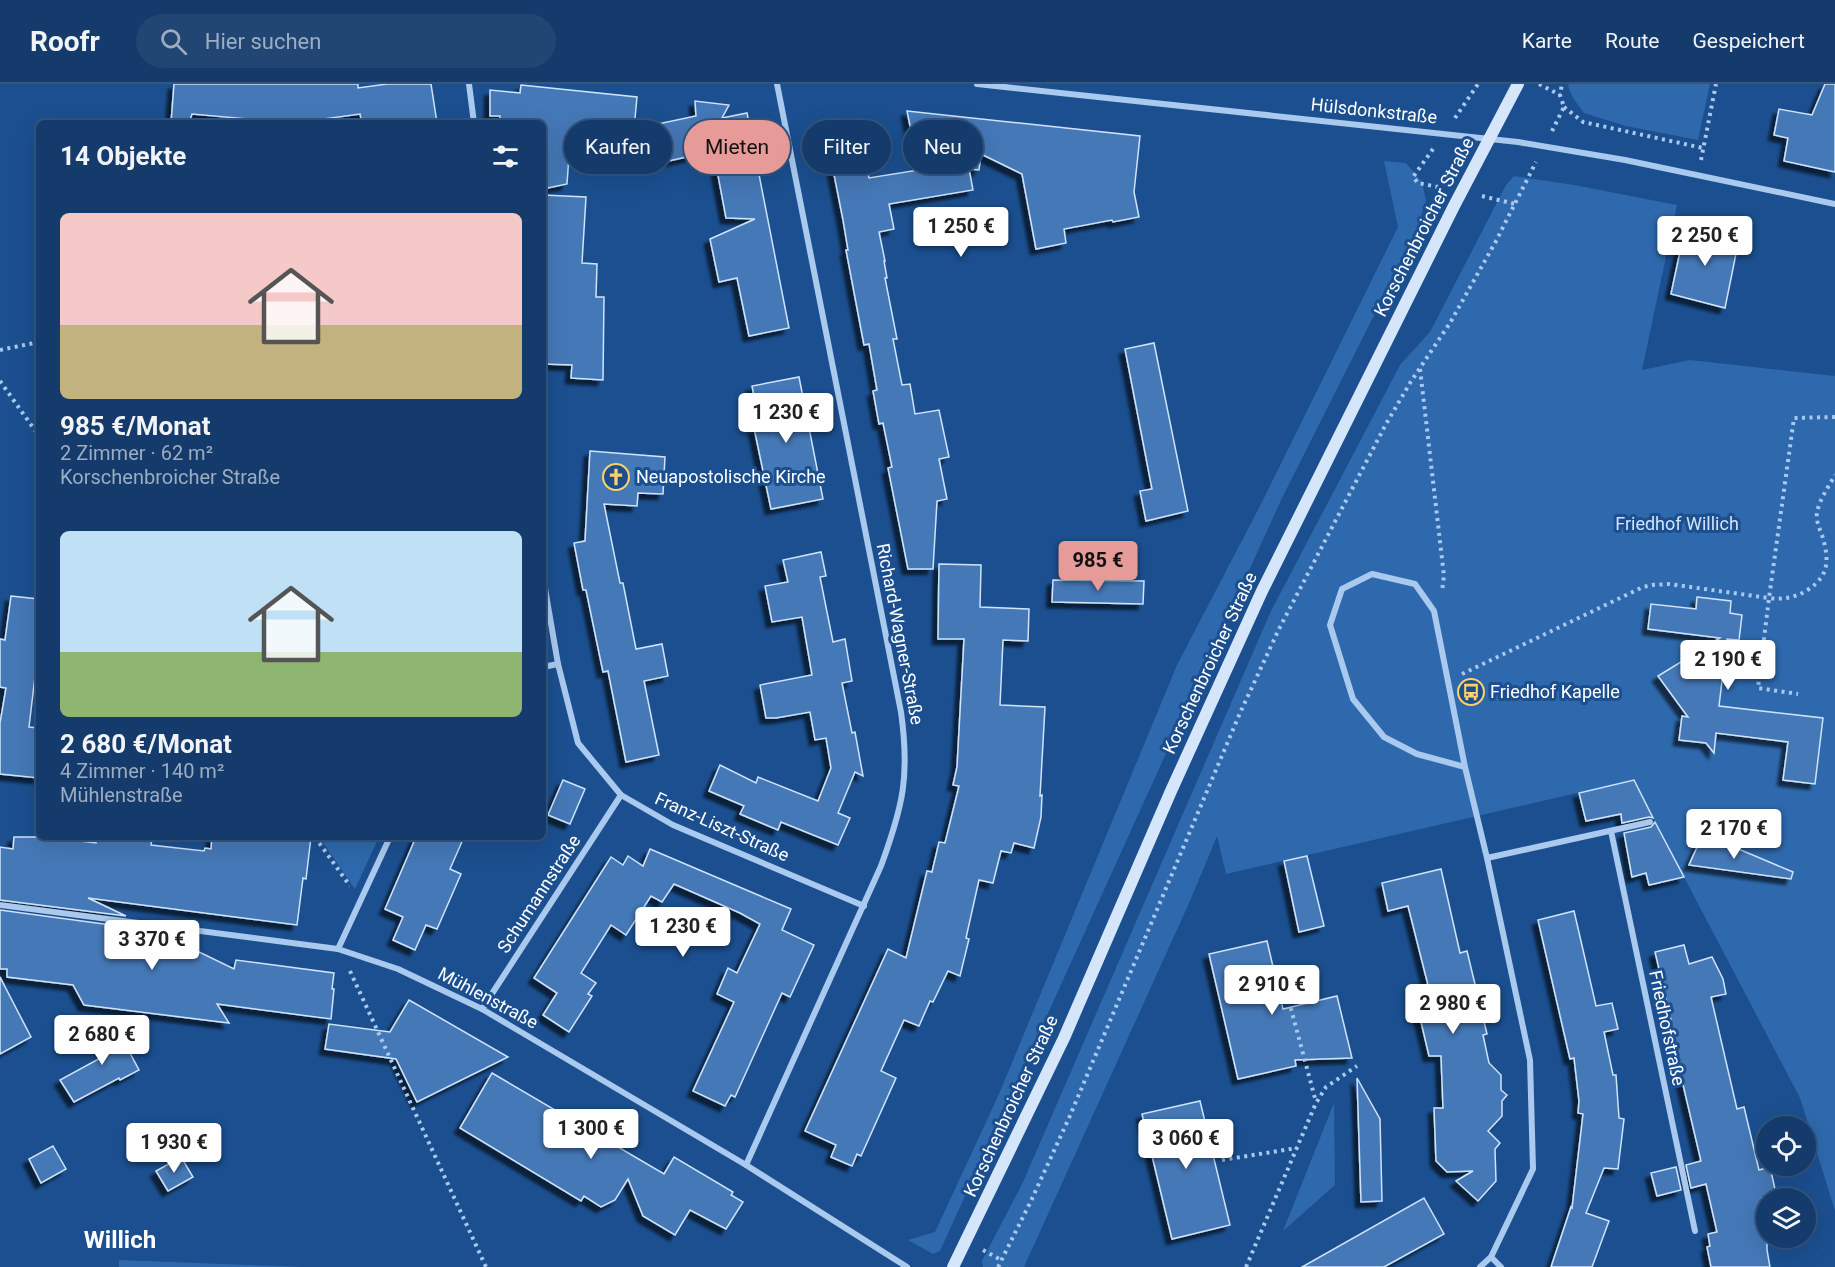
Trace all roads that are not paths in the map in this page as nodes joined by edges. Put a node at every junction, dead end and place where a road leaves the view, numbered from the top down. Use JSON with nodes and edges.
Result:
{"nodes":[{"id":1,"x":469,"y":84,"type":"edge"},
{"id":2,"x":777,"y":84,"type":"edge"},
{"id":3,"x":977,"y":84,"type":"edge"},
{"id":4,"x":1518,"y":84,"type":"edge"},
{"id":5,"x":474,"y":120,"type":"edge"},
{"id":6,"x":1489,"y":138,"type":"junction"},
{"id":7,"x":1835,"y":204,"type":"edge"},
{"id":8,"x":546,"y":594,"type":"edge"},
{"id":9,"x":558,"y":664,"type":"junction"},
{"id":10,"x":546,"y":666,"type":"edge"},
{"id":11,"x":1465,"y":767,"type":"junction"},
{"id":12,"x":621,"y":795,"type":"junction"},
{"id":13,"x":1650,"y":822,"type":"dead end"},
{"id":14,"x":1611,"y":831,"type":"junction"},
{"id":15,"x":389,"y":840,"type":"edge"},
{"id":16,"x":1487,"y":858,"type":"junction"},
{"id":17,"x":0,"y":904,"type":"edge"},
{"id":18,"x":864,"y":906,"type":"junction"},
{"id":19,"x":339,"y":950,"type":"junction"},
{"id":20,"x":482,"y":1009,"type":"junction"},
{"id":21,"x":746,"y":1165,"type":"junction"},
{"id":22,"x":1695,"y":1231,"type":"dead end"},
{"id":23,"x":1491,"y":1257,"type":"junction"},
{"id":24,"x":907,"y":1267,"type":"edge"},
{"id":25,"x":953,"y":1267,"type":"edge"},
{"id":26,"x":1480,"y":1267,"type":"edge"},
{"id":27,"x":1501,"y":1267,"type":"edge"}],
"edges":[{"from":1,"to":5,"type":"street"},
{"from":2,"to":18,"type":"street","name":"Richard-Wagner-Straße"},
{"from":3,"to":6,"type":"street","name":"Hülsdonkstraße"},
{"from":4,"to":6,"type":"main road","name":"Korschenbroicher Straße"},
{"from":6,"to":7,"type":"street","name":"Hülsdonkstraße"},
{"from":6,"to":25,"type":"main road","name":"Korschenbroicher Straße"},
{"from":8,"to":9,"type":"street","name":"Franz-Liszt-Straße"},
{"from":9,"to":10,"type":"street"},
{"from":9,"to":12,"type":"street","name":"Franz-Liszt-Straße"},
{"from":11,"to":11,"type":"street"},
{"from":11,"to":16,"type":"street"},
{"from":12,"to":18,"type":"street","name":"Franz-Liszt-Straße"},
{"from":12,"to":20,"type":"street","name":"Schumannstraße"},
{"from":13,"to":14,"type":"street"},
{"from":14,"to":16,"type":"street"},
{"from":14,"to":22,"type":"street","name":"Friedhofstraße"},
{"from":15,"to":19,"type":"street"},
{"from":16,"to":23,"type":"street"},
{"from":17,"to":19,"type":"street","name":"Mühlenstraße"},
{"from":18,"to":21,"type":"street","name":"Richard-Wagner-Straße"},
{"from":19,"to":20,"type":"street","name":"Mühlenstraße"},
{"from":20,"to":21,"type":"street","name":"Mühlenstraße"},
{"from":21,"to":24,"type":"street","name":"Mühlenstraße"},
{"from":23,"to":26,"type":"street"},
{"from":23,"to":27,"type":"street"}]}
